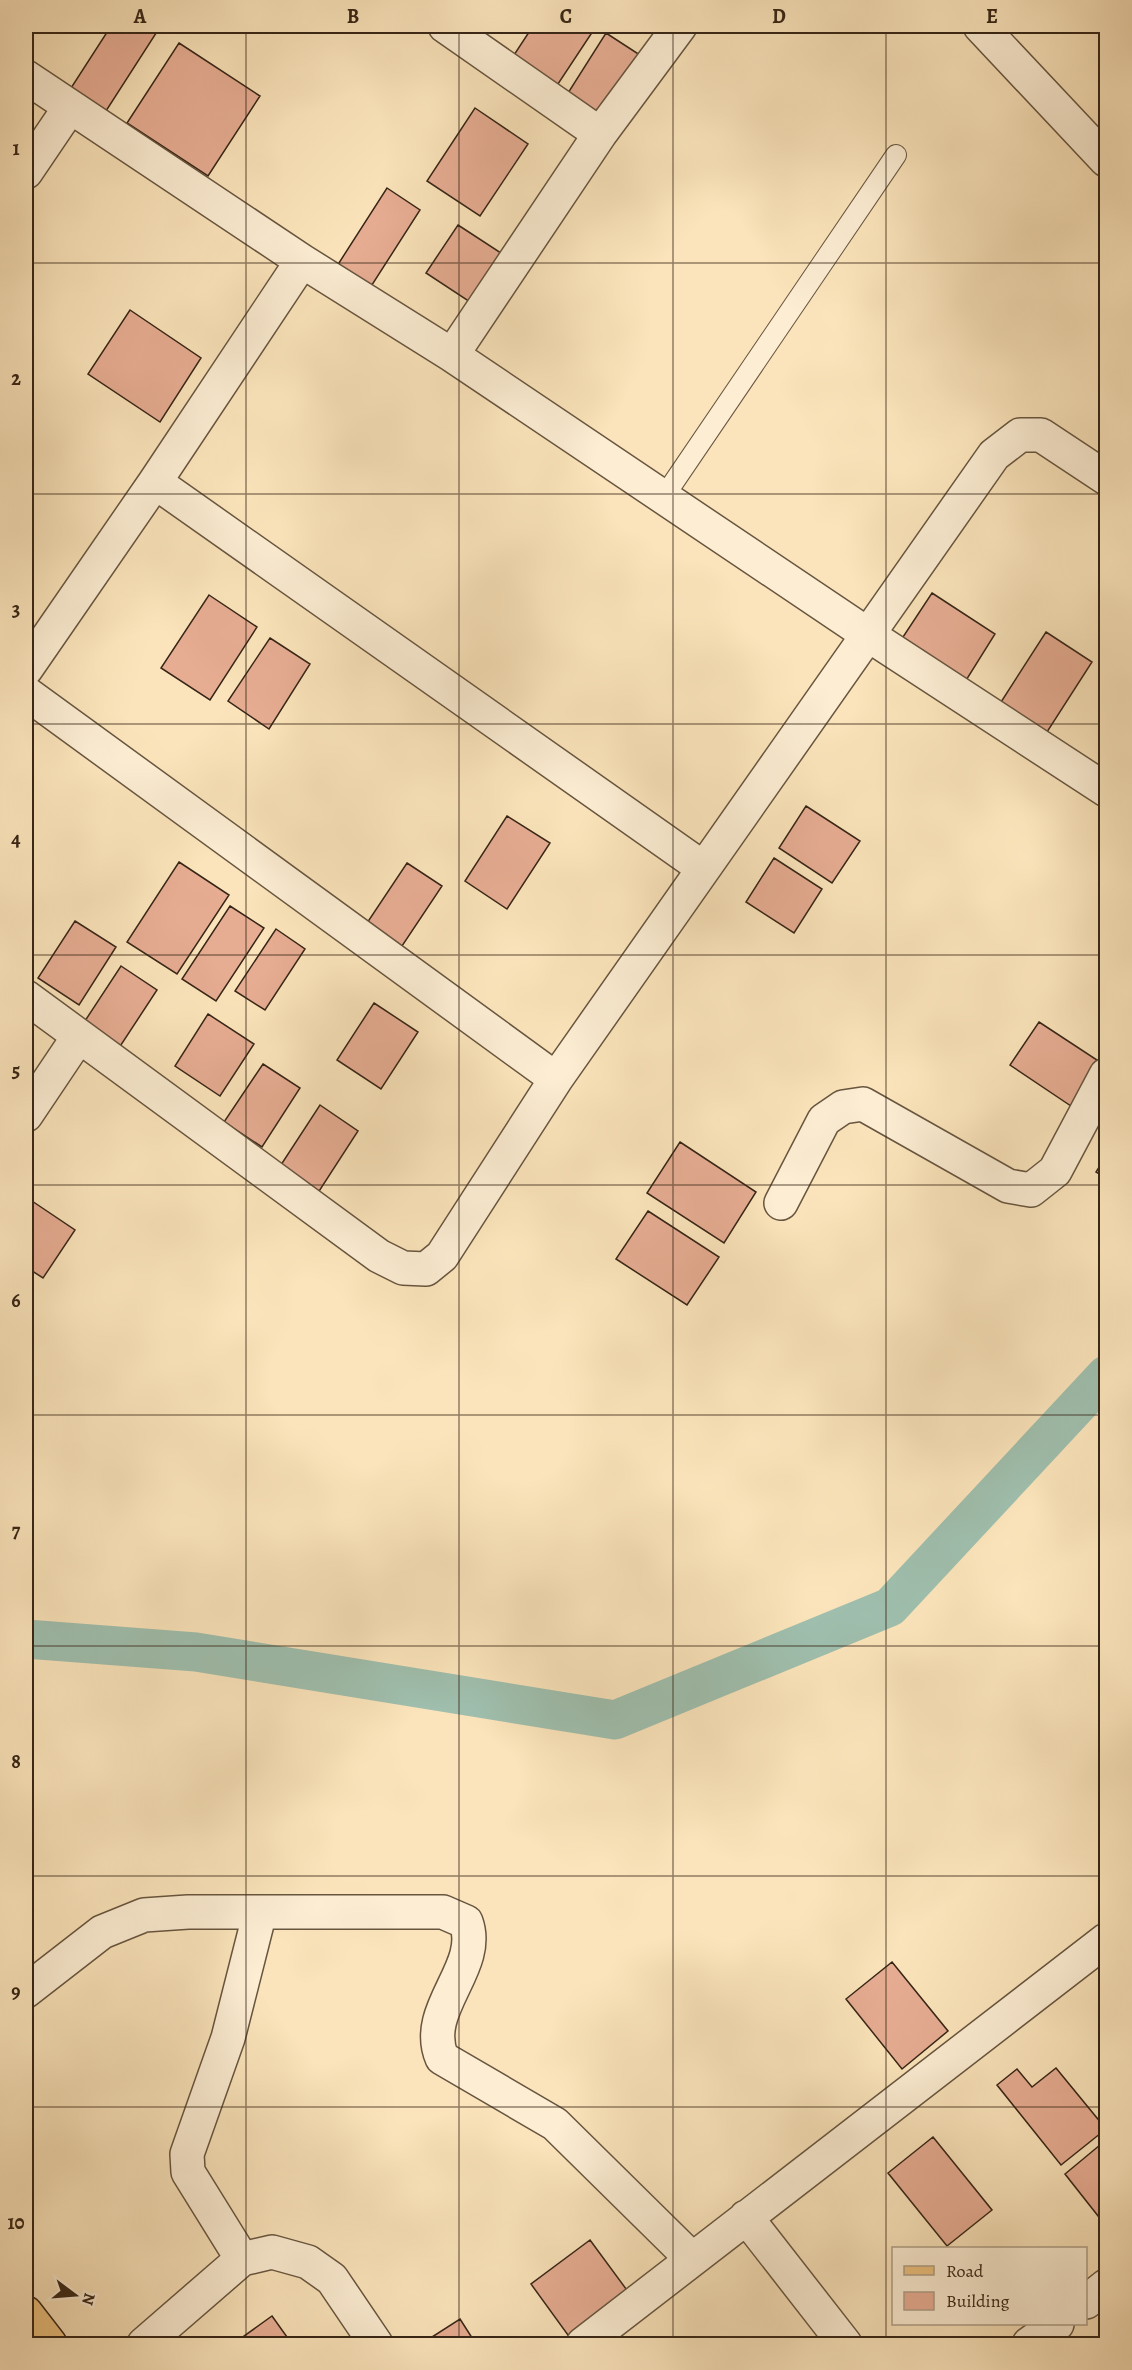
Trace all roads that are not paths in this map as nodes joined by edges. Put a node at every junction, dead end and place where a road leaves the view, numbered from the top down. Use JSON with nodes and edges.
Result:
{"nodes":[{"id":1,"x":445,"y":26,"type":"edge"},
{"id":2,"x":680,"y":26,"type":"edge"},
{"id":3,"x":980,"y":26,"type":"edge"},
{"id":4,"x":26,"y":77,"type":"edge"},
{"id":5,"x":70,"y":107,"type":"junction"},
{"id":6,"x":600,"y":134,"type":"junction"},
{"id":7,"x":896,"y":155,"type":"dead end"},
{"id":8,"x":1107,"y":160,"type":"edge"},
{"id":9,"x":26,"y":172,"type":"edge"},
{"id":10,"x":302,"y":261,"type":"junction"},
{"id":11,"x":452,"y":355,"type":"junction"},
{"id":12,"x":1107,"y":478,"type":"edge"},
{"id":13,"x":155,"y":482,"type":"junction"},
{"id":14,"x":663,"y":498,"type":"junction"},
{"id":15,"x":867,"y":634,"type":"junction"},
{"id":16,"x":26,"y":669,"type":"edge"},
{"id":17,"x":26,"y":693,"type":"edge"},
{"id":18,"x":1107,"y":789,"type":"edge"},
{"id":19,"x":703,"y":868,"type":"junction"},
{"id":20,"x":26,"y":997,"type":"edge"},
{"id":21,"x":79,"y":1036,"type":"junction"},
{"id":22,"x":1107,"y":1075,"type":"edge"},
{"id":23,"x":556,"y":1079,"type":"junction"},
{"id":24,"x":26,"y":1115,"type":"edge"},
{"id":25,"x":781,"y":1203,"type":"dead end"},
{"id":26,"x":260,"y":1912,"type":"junction"},
{"id":27,"x":1107,"y":1940,"type":"edge"},
{"id":28,"x":26,"y":1991,"type":"edge"},
{"id":29,"x":746,"y":2217,"type":"junction"},
{"id":30,"x":242,"y":2259,"type":"junction"},
{"id":31,"x":692,"y":2259,"type":"junction"},
{"id":32,"x":1107,"y":2286,"type":"edge"},
{"id":33,"x":1087,"y":2301,"type":"edge"},
{"id":34,"x":26,"y":2313,"type":"edge"},
{"id":35,"x":1056,"y":2325,"type":"edge"},
{"id":36,"x":50,"y":2344,"type":"edge"},
{"id":37,"x":144,"y":2344,"type":"edge"},
{"id":38,"x":376,"y":2344,"type":"edge"},
{"id":39,"x":583,"y":2344,"type":"edge"},
{"id":40,"x":845,"y":2344,"type":"edge"},
{"id":41,"x":1029,"y":2344,"type":"edge"}],
"edges":[{"from":1,"to":6,"type":"street"},
{"from":2,"to":6,"type":"street"},
{"from":3,"to":8,"type":"street"},
{"from":4,"to":5,"type":"street"},
{"from":5,"to":9,"type":"street"},
{"from":5,"to":10,"type":"street"},
{"from":6,"to":11,"type":"street"},
{"from":7,"to":14,"type":"lane"},
{"from":10,"to":11,"type":"street"},
{"from":10,"to":13,"type":"street"},
{"from":11,"to":14,"type":"street"},
{"from":12,"to":15,"type":"street"},
{"from":13,"to":16,"type":"street"},
{"from":13,"to":19,"type":"street"},
{"from":14,"to":15,"type":"street"},
{"from":15,"to":18,"type":"street"},
{"from":15,"to":19,"type":"street"},
{"from":17,"to":23,"type":"street"},
{"from":19,"to":23,"type":"street"},
{"from":20,"to":21,"type":"street"},
{"from":21,"to":23,"type":"street"},
{"from":21,"to":24,"type":"street"},
{"from":22,"to":25,"type":"street"},
{"from":26,"to":28,"type":"street"},
{"from":26,"to":30,"type":"street"},
{"from":26,"to":31,"type":"street"},
{"from":27,"to":29,"type":"street"},
{"from":29,"to":31,"type":"street"},
{"from":29,"to":40,"type":"street"},
{"from":30,"to":37,"type":"street"},
{"from":30,"to":38,"type":"street"},
{"from":31,"to":39,"type":"street"},
{"from":32,"to":33,"type":"street"},
{"from":34,"to":36,"type":"main road"},
{"from":35,"to":41,"type":"street"}]}
